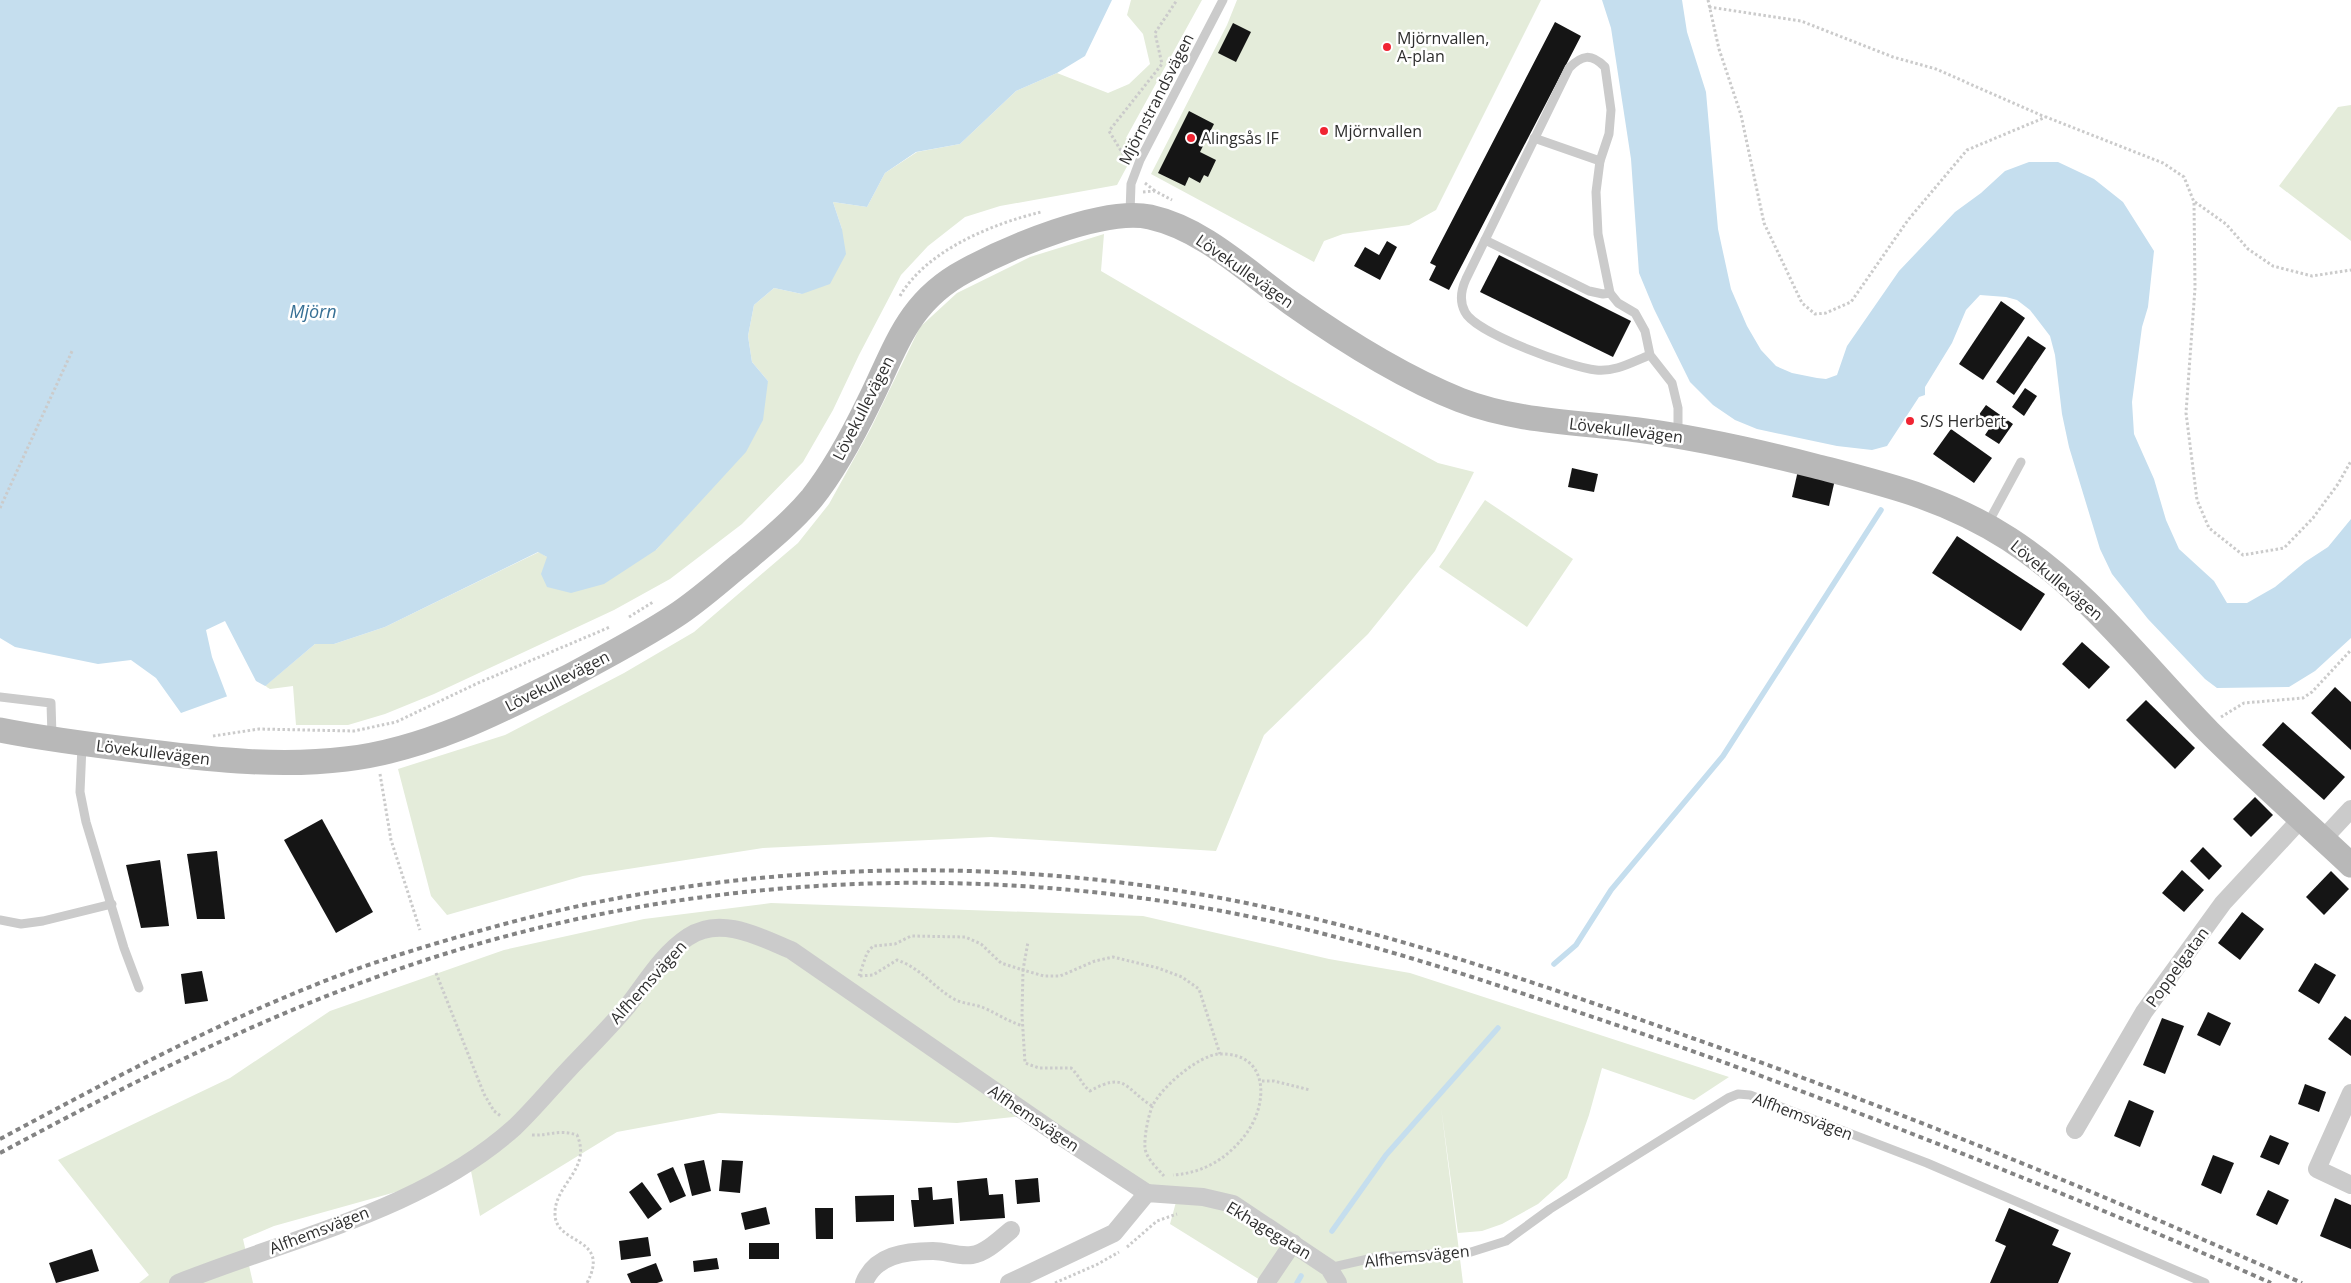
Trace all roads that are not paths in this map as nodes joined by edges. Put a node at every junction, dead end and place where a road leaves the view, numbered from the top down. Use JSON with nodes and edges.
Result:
{"nodes":[{"id":1,"x":1223,"y":0,"type":"edge"},
{"id":2,"x":1534,"y":138,"type":"junction"},
{"id":3,"x":1600,"y":161,"type":"junction"},
{"id":4,"x":1130,"y":204,"type":"junction"},
{"id":5,"x":1485,"y":240,"type":"junction"},
{"id":6,"x":1610,"y":293,"type":"junction"},
{"id":7,"x":1650,"y":354,"type":"junction"},
{"id":8,"x":1678,"y":435,"type":"junction"},
{"id":9,"x":2021,"y":462,"type":"dead end"},
{"id":10,"x":1986,"y":526,"type":"junction"},
{"id":11,"x":0,"y":697,"type":"edge"},
{"id":12,"x":0,"y":730,"type":"edge"},
{"id":13,"x":52,"y":739,"type":"junction"},
{"id":14,"x":83,"y":743,"type":"junction"},
{"id":15,"x":2351,"y":809,"type":"edge"},
{"id":16,"x":2301,"y":819,"type":"junction"},
{"id":17,"x":2323,"y":839,"type":"junction"},
{"id":18,"x":2351,"y":865,"type":"edge"},
{"id":19,"x":112,"y":904,"type":"junction"},
{"id":20,"x":0,"y":920,"type":"edge"},
{"id":21,"x":139,"y":988,"type":"dead end"},
{"id":22,"x":2351,"y":1094,"type":"edge"},
{"id":23,"x":2075,"y":1130,"type":"dead end"},
{"id":24,"x":2351,"y":1185,"type":"edge"},
{"id":25,"x":1147,"y":1193,"type":"junction"},
{"id":26,"x":1011,"y":1230,"type":"dead end"},
{"id":27,"x":1293,"y":1243,"type":"junction"},
{"id":28,"x":1333,"y":1275,"type":"edge"},
{"id":29,"x":178,"y":1283,"type":"edge"},
{"id":30,"x":864,"y":1283,"type":"edge"},
{"id":31,"x":1009,"y":1283,"type":"edge"},
{"id":32,"x":1266,"y":1283,"type":"edge"},
{"id":33,"x":2205,"y":1283,"type":"edge"}],
"edges":[{"from":1,"to":4,"type":"lane","name":"Mjörnstrandsvägen"},
{"from":2,"to":3,"type":"lane"},
{"from":2,"to":3,"type":"lane"},
{"from":2,"to":5,"type":"lane"},
{"from":3,"to":6,"type":"lane"},
{"from":4,"to":8,"type":"street","name":"Lövekullevägen"},
{"from":4,"to":14,"type":"street","name":"Lövekullevägen"},
{"from":5,"to":6,"type":"lane"},
{"from":5,"to":7,"type":"lane"},
{"from":6,"to":7,"type":"lane"},
{"from":7,"to":8,"type":"lane"},
{"from":8,"to":10,"type":"street","name":"Lövekullevägen"},
{"from":9,"to":10,"type":"lane"},
{"from":10,"to":16,"type":"street","name":"Lövekullevägen"},
{"from":11,"to":13,"type":"lane"},
{"from":12,"to":13,"type":"street","name":"Lövekullevägen"},
{"from":13,"to":14,"type":"street","name":"Lövekullevägen"},
{"from":14,"to":19,"type":"lane"},
{"from":15,"to":17,"type":"street"},
{"from":16,"to":17,"type":"street","name":"Lövekullevägen"},
{"from":16,"to":23,"type":"street","name":"Poppelgatan"},
{"from":17,"to":18,"type":"street","name":"Lövekullevägen"},
{"from":19,"to":20,"type":"lane"},
{"from":19,"to":21,"type":"lane"},
{"from":22,"to":24,"type":"street"},
{"from":25,"to":27,"type":"street","name":"Ekhagegatan"},
{"from":25,"to":29,"type":"street","name":"Alfhemsvägen"},
{"from":25,"to":31,"type":"street"},
{"from":26,"to":30,"type":"street"},
{"from":27,"to":28,"type":"street","name":"Ekhagegatan"},
{"from":27,"to":32,"type":"street"},
{"from":28,"to":33,"type":"lane","name":"Alfhemsvägen"}]}
